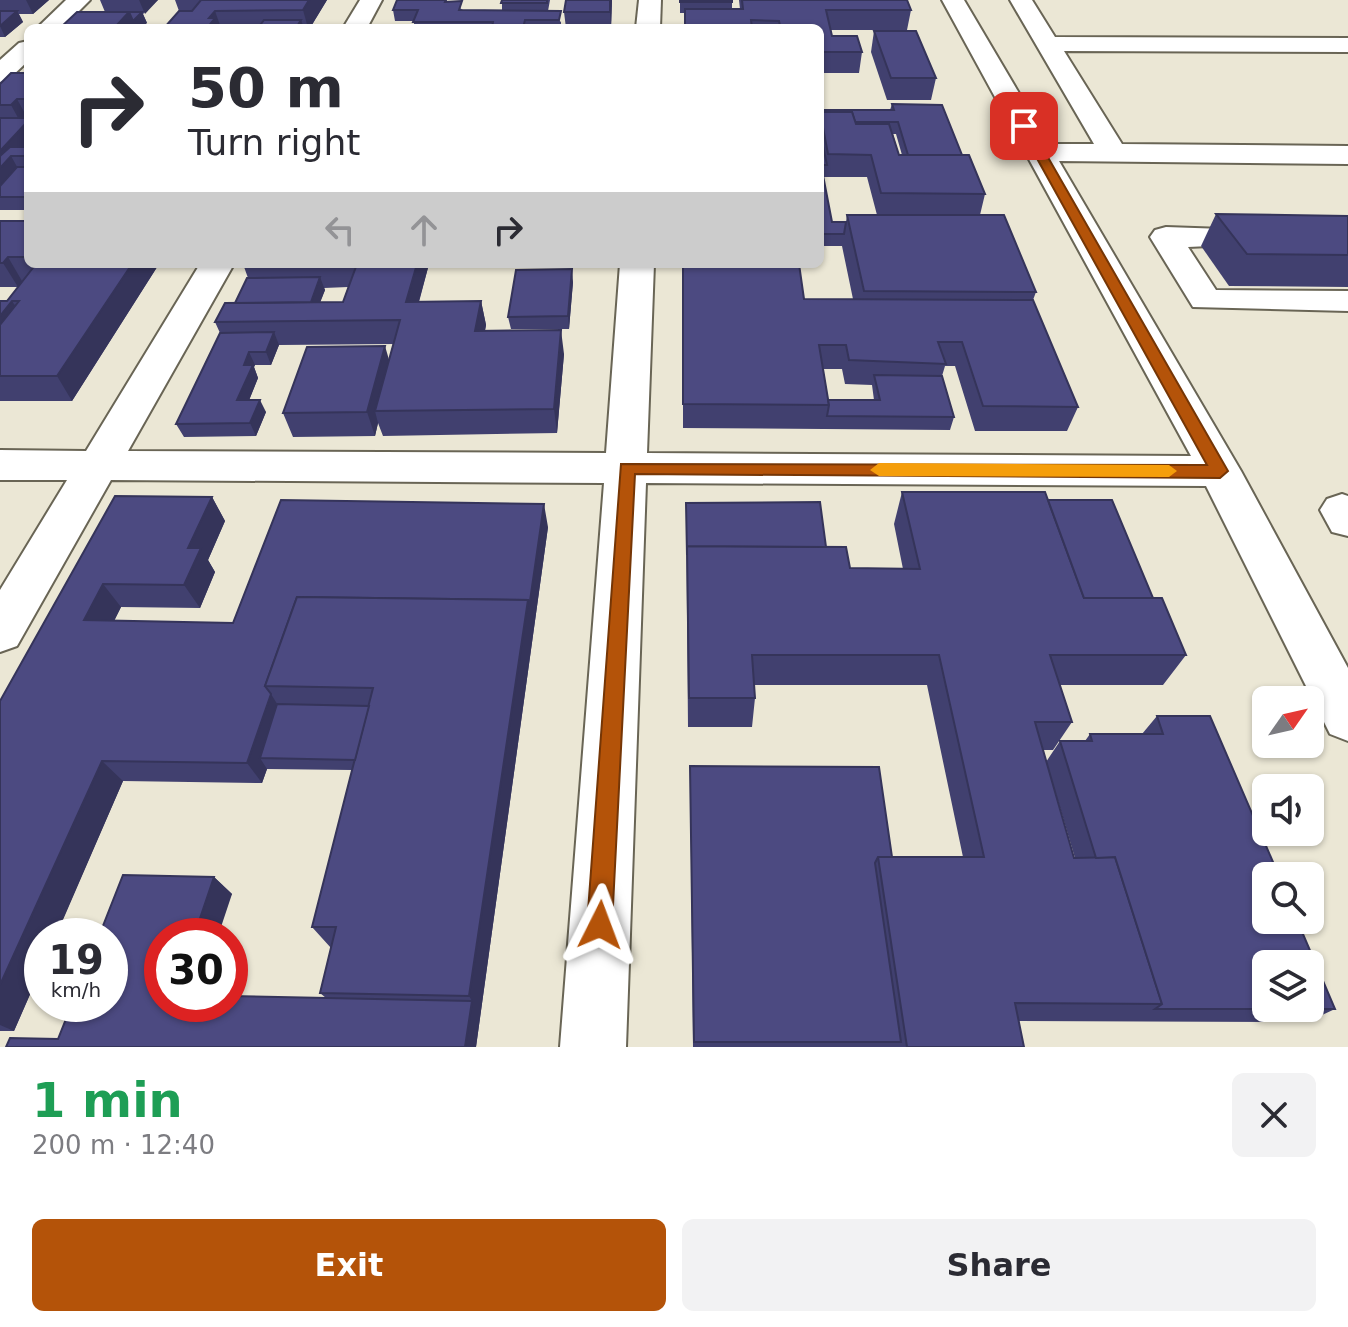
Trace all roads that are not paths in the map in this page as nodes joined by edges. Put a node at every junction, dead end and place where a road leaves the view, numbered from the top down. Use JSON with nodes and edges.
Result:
{"nodes":[{"id":1,"x":79,"y":0,"type":"edge"},
{"id":2,"x":371,"y":0,"type":"edge"},
{"id":3,"x":650,"y":0,"type":"edge"},
{"id":4,"x":953,"y":0,"type":"edge"},
{"id":5,"x":1021,"y":0,"type":"edge"},
{"id":6,"x":53,"y":24,"type":"edge"},
{"id":7,"x":357,"y":24,"type":"edge"},
{"id":8,"x":648,"y":24,"type":"edge"},
{"id":9,"x":1048,"y":44,"type":"junction"},
{"id":10,"x":1348,"y":45,"type":"edge"},
{"id":11,"x":24,"y":52,"type":"edge"},
{"id":12,"x":0,"y":74,"type":"edge"},
{"id":13,"x":1038,"y":152,"type":"junction"},
{"id":14,"x":1113,"y":152,"type":"junction"},
{"id":15,"x":1348,"y":155,"type":"edge"},
{"id":16,"x":1242,"y":237,"type":"edge"},
{"id":17,"x":215,"y":268,"type":"edge"},
{"id":18,"x":637,"y":268,"type":"edge"},
{"id":19,"x":1348,"y":301,"type":"edge"},
{"id":20,"x":0,"y":465,"type":"edge"},
{"id":21,"x":99,"y":465,"type":"junction"},
{"id":22,"x":627,"y":468,"type":"junction"},
{"id":23,"x":1220,"y":471,"type":"junction"},
{"id":24,"x":0,"y":632,"type":"edge"},
{"id":25,"x":1348,"y":718,"type":"edge"},
{"id":26,"x":593,"y":1047,"type":"edge"}],
"edges":[{"from":1,"to":6,"type":"street"},
{"from":2,"to":7,"type":"street"},
{"from":3,"to":8,"type":"street"},
{"from":4,"to":13,"type":"street"},
{"from":5,"to":9,"type":"street"},
{"from":9,"to":10,"type":"street"},
{"from":9,"to":14,"type":"street"},
{"from":11,"to":12,"type":"street"},
{"from":13,"to":14,"type":"street"},
{"from":13,"to":23,"type":"street"},
{"from":14,"to":15,"type":"street"},
{"from":16,"to":19,"type":"street"},
{"from":17,"to":21,"type":"street"},
{"from":18,"to":22,"type":"street"},
{"from":20,"to":21,"type":"street"},
{"from":21,"to":22,"type":"street"},
{"from":21,"to":24,"type":"street"},
{"from":22,"to":23,"type":"street"},
{"from":22,"to":26,"type":"street"},
{"from":23,"to":25,"type":"street"}]}
